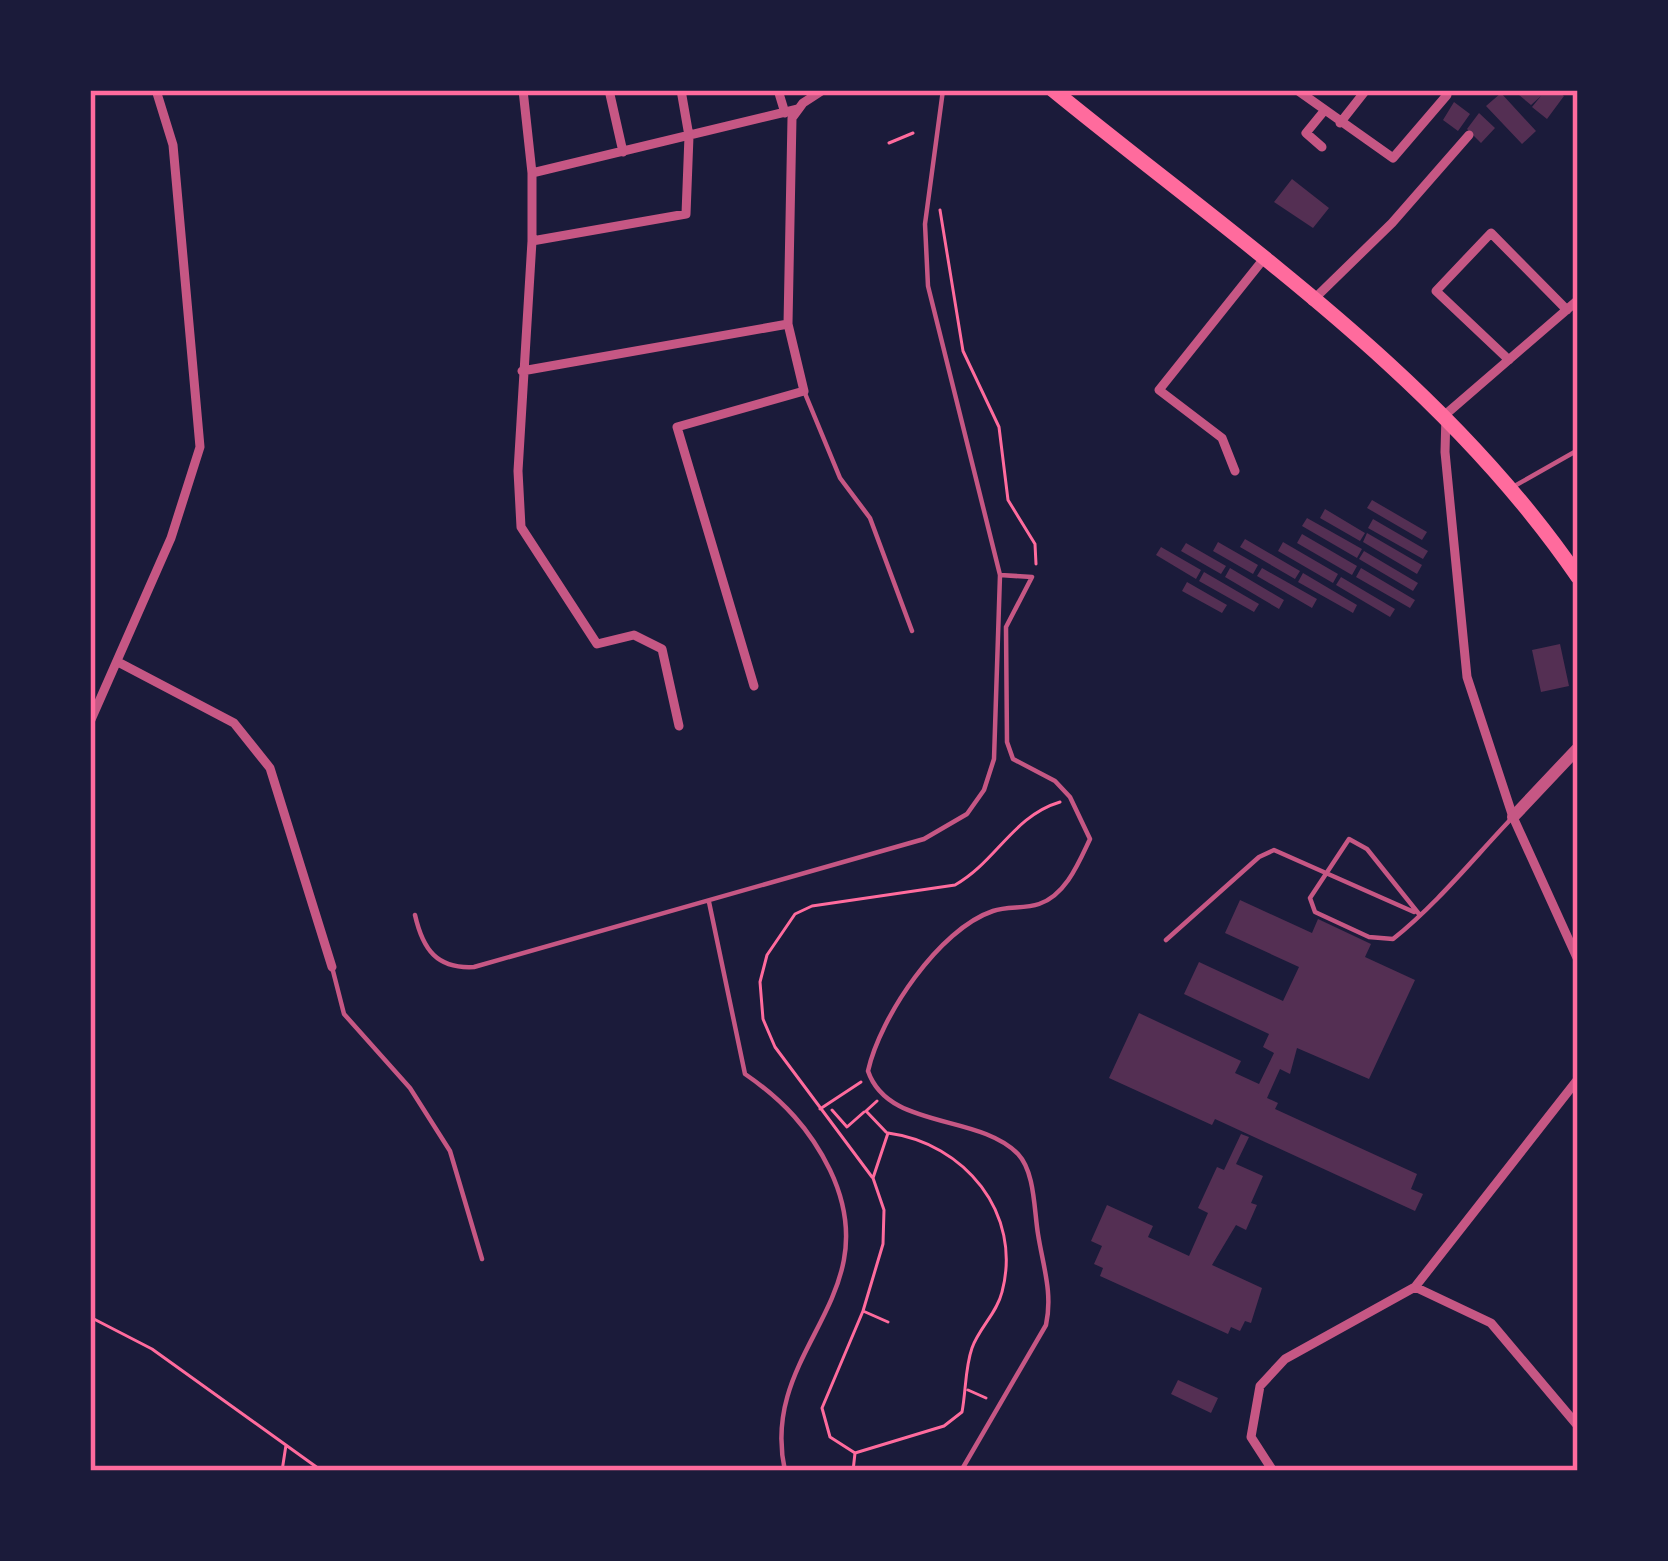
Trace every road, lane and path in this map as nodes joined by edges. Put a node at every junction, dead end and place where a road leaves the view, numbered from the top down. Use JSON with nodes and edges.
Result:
{"nodes":[{"id":1,"x":156,"y":90,"type":"edge"},
{"id":2,"x":524,"y":90,"type":"edge"},
{"id":3,"x":609,"y":90,"type":"edge"},
{"id":4,"x":681,"y":90,"type":"edge"},
{"id":5,"x":778,"y":90,"type":"edge"},
{"id":6,"x":824,"y":90,"type":"edge"},
{"id":7,"x":943,"y":90,"type":"edge"},
{"id":8,"x":1053,"y":90,"type":"edge"},
{"id":9,"x":1297,"y":90,"type":"edge"},
{"id":10,"x":1366,"y":90,"type":"edge"},
{"id":11,"x":1441,"y":90,"type":"edge"},
{"id":12,"x":798,"y":109,"type":"junction"},
{"id":13,"x":1324,"y":111,"type":"junction"},
{"id":14,"x":784,"y":112,"type":"junction"},
{"id":15,"x":1340,"y":124,"type":"junction"},
{"id":16,"x":913,"y":133,"type":"dead end"},
{"id":17,"x":1468,"y":135,"type":"dead end"},
{"id":18,"x":689,"y":136,"type":"junction"},
{"id":19,"x":889,"y":143,"type":"dead end"},
{"id":20,"x":1322,"y":147,"type":"dead end"},
{"id":21,"x":623,"y":152,"type":"junction"},
{"id":22,"x":532,"y":173,"type":"junction"},
{"id":23,"x":940,"y":206,"type":"dead end"},
{"id":24,"x":532,"y":241,"type":"junction"},
{"id":25,"x":1262,"y":261,"type":"junction"},
{"id":26,"x":1578,"y":300,"type":"edge"},
{"id":27,"x":1312,"y":301,"type":"junction"},
{"id":28,"x":1567,"y":310,"type":"junction"},
{"id":29,"x":788,"y":324,"type":"junction"},
{"id":30,"x":1509,"y":360,"type":"junction"},
{"id":31,"x":522,"y":371,"type":"junction"},
{"id":32,"x":804,"y":391,"type":"junction"},
{"id":33,"x":1446,"y":414,"type":"junction"},
{"id":34,"x":1578,"y":450,"type":"edge"},
{"id":35,"x":1235,"y":471,"type":"dead end"},
{"id":36,"x":1511,"y":488,"type":"junction"},
{"id":37,"x":1000,"y":575,"type":"junction"},
{"id":38,"x":1032,"y":577,"type":"junction"},
{"id":39,"x":1578,"y":577,"type":"edge"},
{"id":40,"x":912,"y":631,"type":"dead end"},
{"id":41,"x":118,"y":662,"type":"junction"},
{"id":42,"x":754,"y":686,"type":"dead end"},
{"id":43,"x":90,"y":722,"type":"edge"},
{"id":44,"x":679,"y":726,"type":"dead end"},
{"id":45,"x":1578,"y":748,"type":"edge"},
{"id":46,"x":1070,"y":797,"type":"junction"},
{"id":47,"x":1513,"y":817,"type":"junction"},
{"id":48,"x":1325,"y":872,"type":"junction"},
{"id":49,"x":710,"y":902,"type":"junction"},
{"id":50,"x":1419,"y":914,"type":"junction"},
{"id":51,"x":415,"y":915,"type":"dead end"},
{"id":52,"x":1166,"y":940,"type":"dead end"},
{"id":53,"x":1578,"y":960,"type":"edge"},
{"id":54,"x":332,"y":967,"type":"joint"},
{"id":55,"x":869,"y":1076,"type":"junction"},
{"id":56,"x":1578,"y":1079,"type":"edge"},
{"id":57,"x":885,"y":1094,"type":"junction"},
{"id":58,"x":830,"y":1108,"type":"junction"},
{"id":59,"x":818,"y":1110,"type":"junction"},
{"id":60,"x":866,"y":1111,"type":"junction"},
{"id":61,"x":888,"y":1133,"type":"junction"},
{"id":62,"x":873,"y":1178,"type":"junction"},
{"id":63,"x":482,"y":1259,"type":"dead end"},
{"id":64,"x":1415,"y":1287,"type":"junction"},
{"id":65,"x":863,"y":1311,"type":"junction"},
{"id":66,"x":90,"y":1317,"type":"edge"},
{"id":67,"x":888,"y":1322,"type":"dead end"},
{"id":68,"x":966,"y":1389,"type":"junction"},
{"id":69,"x":998,"y":1404,"type":"junction"},
{"id":70,"x":1574,"y":1411,"type":"edge"},
{"id":71,"x":1578,"y":1426,"type":"edge"},
{"id":72,"x":286,"y":1443,"type":"junction"},
{"id":73,"x":856,"y":1453,"type":"junction"},
{"id":74,"x":282,"y":1471,"type":"edge"},
{"id":75,"x":322,"y":1471,"type":"edge"},
{"id":76,"x":785,"y":1471,"type":"edge"},
{"id":77,"x":853,"y":1471,"type":"edge"},
{"id":78,"x":962,"y":1471,"type":"edge"},
{"id":79,"x":1273,"y":1471,"type":"edge"}],
"edges":[{"from":1,"to":41,"type":"street"},
{"from":2,"to":22,"type":"street"},
{"from":3,"to":21,"type":"street"},
{"from":4,"to":18,"type":"street"},
{"from":5,"to":14,"type":"street"},
{"from":6,"to":12,"type":"street"},
{"from":7,"to":37,"type":"lane"},
{"from":8,"to":25,"type":"main road"},
{"from":9,"to":13,"type":"street"},
{"from":10,"to":15,"type":"street"},
{"from":11,"to":15,"type":"street"},
{"from":12,"to":14,"type":"street"},
{"from":12,"to":29,"type":"street"},
{"from":13,"to":15,"type":"street"},
{"from":13,"to":20,"type":"street"},
{"from":14,"to":18,"type":"street"},
{"from":16,"to":19,"type":"path"},
{"from":17,"to":27,"type":"street"},
{"from":18,"to":21,"type":"street"},
{"from":18,"to":24,"type":"street"},
{"from":21,"to":22,"type":"street"},
{"from":22,"to":24,"type":"street"},
{"from":23,"to":38,"type":"path"},
{"from":24,"to":31,"type":"street"},
{"from":25,"to":27,"type":"main road"},
{"from":25,"to":35,"type":"street"},
{"from":26,"to":28,"type":"street"},
{"from":27,"to":33,"type":"main road"},
{"from":28,"to":30,"type":"street"},
{"from":28,"to":30,"type":"street"},
{"from":29,"to":31,"type":"street"},
{"from":29,"to":32,"type":"street"},
{"from":30,"to":33,"type":"street"},
{"from":31,"to":44,"type":"street"},
{"from":32,"to":40,"type":"lane"},
{"from":32,"to":42,"type":"street"},
{"from":33,"to":36,"type":"main road"},
{"from":33,"to":47,"type":"street"},
{"from":34,"to":36,"type":"lane"},
{"from":36,"to":39,"type":"main road"},
{"from":37,"to":38,"type":"lane"},
{"from":37,"to":49,"type":"lane"},
{"from":38,"to":46,"type":"lane"},
{"from":41,"to":43,"type":"street"},
{"from":41,"to":54,"type":"street"},
{"from":45,"to":47,"type":"street"},
{"from":46,"to":55,"type":"lane"},
{"from":46,"to":59,"type":"path"},
{"from":47,"to":50,"type":"lane"},
{"from":47,"to":53,"type":"street"},
{"from":48,"to":50,"type":"lane"},
{"from":48,"to":50,"type":"lane"},
{"from":48,"to":50,"type":"lane"},
{"from":48,"to":52,"type":"lane"},
{"from":49,"to":51,"type":"lane"},
{"from":49,"to":76,"type":"lane"},
{"from":54,"to":63,"type":"lane"},
{"from":55,"to":57,"type":"lane"},
{"from":55,"to":58,"type":"path"},
{"from":56,"to":64,"type":"street"},
{"from":57,"to":60,"type":"path"},
{"from":57,"to":69,"type":"lane"},
{"from":58,"to":59,"type":"path"},
{"from":58,"to":60,"type":"path"},
{"from":59,"to":62,"type":"path"},
{"from":60,"to":61,"type":"path"},
{"from":61,"to":62,"type":"path"},
{"from":61,"to":68,"type":"path"},
{"from":62,"to":65,"type":"path"},
{"from":64,"to":70,"type":"street"},
{"from":64,"to":79,"type":"street"},
{"from":65,"to":67,"type":"path"},
{"from":65,"to":73,"type":"path"},
{"from":66,"to":72,"type":"path"},
{"from":68,"to":69,"type":"path"},
{"from":68,"to":73,"type":"path"},
{"from":69,"to":78,"type":"lane"},
{"from":70,"to":71,"type":"street"},
{"from":72,"to":74,"type":"path"},
{"from":72,"to":75,"type":"path"},
{"from":73,"to":77,"type":"path"}]}
